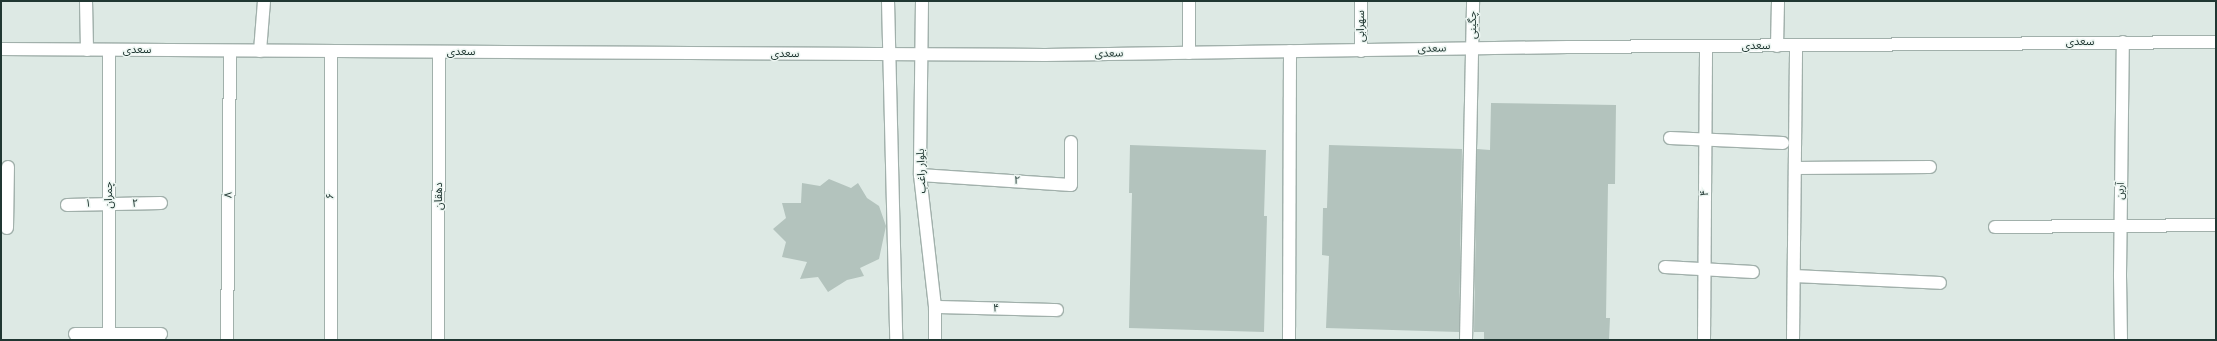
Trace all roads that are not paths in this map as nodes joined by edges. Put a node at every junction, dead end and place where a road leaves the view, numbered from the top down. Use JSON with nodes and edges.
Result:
{"nodes":[{"id":1,"x":86,"y":1,"type":"edge"},
{"id":2,"x":264,"y":1,"type":"edge"},
{"id":3,"x":888,"y":1,"type":"edge"},
{"id":4,"x":922,"y":1,"type":"edge"},
{"id":5,"x":1189,"y":1,"type":"edge"},
{"id":6,"x":1361,"y":1,"type":"edge"},
{"id":7,"x":1473,"y":1,"type":"edge"},
{"id":8,"x":1778,"y":1,"type":"edge"},
{"id":9,"x":2123,"y":42,"type":"junction"},
{"id":10,"x":2216,"y":42,"type":"edge"},
{"id":11,"x":1796,"y":45,"type":"junction"},
{"id":12,"x":1706,"y":46,"type":"junction"},
{"id":13,"x":1777,"y":46,"type":"junction"},
{"id":14,"x":1,"y":49,"type":"edge"},
{"id":15,"x":1473,"y":49,"type":"junction"},
{"id":16,"x":87,"y":50,"type":"junction"},
{"id":17,"x":109,"y":50,"type":"junction"},
{"id":18,"x":1361,"y":50,"type":"junction"},
{"id":19,"x":230,"y":51,"type":"junction"},
{"id":20,"x":260,"y":51,"type":"junction"},
{"id":21,"x":331,"y":51,"type":"junction"},
{"id":22,"x":1290,"y":51,"type":"junction"},
{"id":23,"x":439,"y":52,"type":"junction"},
{"id":24,"x":1189,"y":53,"type":"junction"},
{"id":25,"x":890,"y":55,"type":"junction"},
{"id":26,"x":921,"y":55,"type":"junction"},
{"id":27,"x":1670,"y":138,"type":"dead end"},
{"id":28,"x":1705,"y":140,"type":"junction"},
{"id":29,"x":1071,"y":142,"type":"dead end"},
{"id":30,"x":1783,"y":142,"type":"dead end"},
{"id":31,"x":1930,"y":166,"type":"dead end"},
{"id":32,"x":8,"y":168,"type":"dead end"},
{"id":33,"x":1795,"y":168,"type":"junction"},
{"id":34,"x":920,"y":175,"type":"junction"},
{"id":35,"x":4,"y":201,"type":"edge"},
{"id":36,"x":161,"y":203,"type":"dead end"},
{"id":37,"x":109,"y":204,"type":"junction"},
{"id":38,"x":67,"y":205,"type":"dead end"},
{"id":39,"x":2216,"y":225,"type":"edge"},
{"id":40,"x":2120,"y":226,"type":"junction"},
{"id":41,"x":1995,"y":227,"type":"dead end"},
{"id":42,"x":7,"y":228,"type":"dead end"},
{"id":43,"x":1665,"y":267,"type":"dead end"},
{"id":44,"x":1704,"y":269,"type":"junction"},
{"id":45,"x":1753,"y":272,"type":"dead end"},
{"id":46,"x":1794,"y":276,"type":"junction"},
{"id":47,"x":1940,"y":282,"type":"dead end"},
{"id":48,"x":935,"y":307,"type":"junction"},
{"id":49,"x":1057,"y":310,"type":"dead end"},
{"id":50,"x":75,"y":334,"type":"dead end"},
{"id":51,"x":161,"y":334,"type":"dead end"},
{"id":52,"x":109,"y":338,"type":"edge"},
{"id":53,"x":228,"y":340,"type":"edge"},
{"id":54,"x":330,"y":340,"type":"edge"},
{"id":55,"x":438,"y":340,"type":"edge"},
{"id":56,"x":896,"y":340,"type":"edge"},
{"id":57,"x":934,"y":340,"type":"edge"},
{"id":58,"x":1289,"y":340,"type":"edge"},
{"id":59,"x":1466,"y":340,"type":"edge"},
{"id":60,"x":1704,"y":340,"type":"edge"},
{"id":61,"x":1793,"y":340,"type":"edge"},
{"id":62,"x":2121,"y":340,"type":"edge"}],
"edges":[{"from":1,"to":16,"type":"street"},
{"from":2,"to":20,"type":"street"},
{"from":3,"to":25,"type":"street"},
{"from":4,"to":26,"type":"street","name":"بلوار راغب"},
{"from":5,"to":24,"type":"street"},
{"from":6,"to":18,"type":"street","name":"سهرابی"},
{"from":7,"to":15,"type":"street","name":"چگینی"},
{"from":8,"to":13,"type":"street"},
{"from":9,"to":10,"type":"street","name":"سعدی"},
{"from":9,"to":11,"type":"street","name":"سعدی"},
{"from":9,"to":40,"type":"street","name":"آرین"},
{"from":11,"to":13,"type":"street","name":"سعدی"},
{"from":11,"to":33,"type":"street"},
{"from":12,"to":13,"type":"street","name":"سعدی"},
{"from":12,"to":15,"type":"street","name":"سعدی"},
{"from":12,"to":28,"type":"street","name":"۴"},
{"from":14,"to":16,"type":"street","name":"سعدی"},
{"from":15,"to":18,"type":"street","name":"سعدی"},
{"from":15,"to":59,"type":"street","name":"چگینی"},
{"from":16,"to":17,"type":"street","name":"سعدی"},
{"from":17,"to":19,"type":"street","name":"سعدی"},
{"from":17,"to":37,"type":"street","name":"چمران"},
{"from":18,"to":22,"type":"street","name":"سعدی"},
{"from":19,"to":20,"type":"street","name":"سعدی"},
{"from":19,"to":53,"type":"street","name":"۸"},
{"from":20,"to":21,"type":"street","name":"سعدی"},
{"from":21,"to":23,"type":"street","name":"سعدی"},
{"from":21,"to":54,"type":"street","name":"۶"},
{"from":22,"to":24,"type":"street","name":"سعدی"},
{"from":22,"to":58,"type":"street"},
{"from":23,"to":25,"type":"street","name":"سعدی"},
{"from":23,"to":55,"type":"street","name":"دهقان"},
{"from":24,"to":26,"type":"street","name":"سعدی"},
{"from":25,"to":26,"type":"street","name":"سعدی"},
{"from":25,"to":56,"type":"street"},
{"from":26,"to":34,"type":"street","name":"بلوار راغب"},
{"from":27,"to":28,"type":"street"},
{"from":28,"to":30,"type":"street"},
{"from":28,"to":44,"type":"street","name":"۴"},
{"from":29,"to":34,"type":"street","name":"۲"},
{"from":31,"to":33,"type":"street"},
{"from":32,"to":35,"type":"street"},
{"from":33,"to":46,"type":"street"},
{"from":34,"to":48,"type":"street","name":"بلوار راغب"},
{"from":35,"to":42,"type":"street"},
{"from":36,"to":37,"type":"street","name":"۲"},
{"from":37,"to":38,"type":"street","name":"۱"},
{"from":37,"to":52,"type":"street","name":"چمران"},
{"from":39,"to":40,"type":"street"},
{"from":40,"to":41,"type":"street"},
{"from":40,"to":62,"type":"street","name":"آرین"},
{"from":43,"to":44,"type":"street"},
{"from":44,"to":45,"type":"street"},
{"from":44,"to":60,"type":"street","name":"۴"},
{"from":46,"to":47,"type":"street"},
{"from":46,"to":61,"type":"street"},
{"from":48,"to":49,"type":"street","name":"۴"},
{"from":48,"to":57,"type":"street","name":"بلوار راغب"},
{"from":50,"to":52,"type":"street"},
{"from":51,"to":52,"type":"street"}]}
